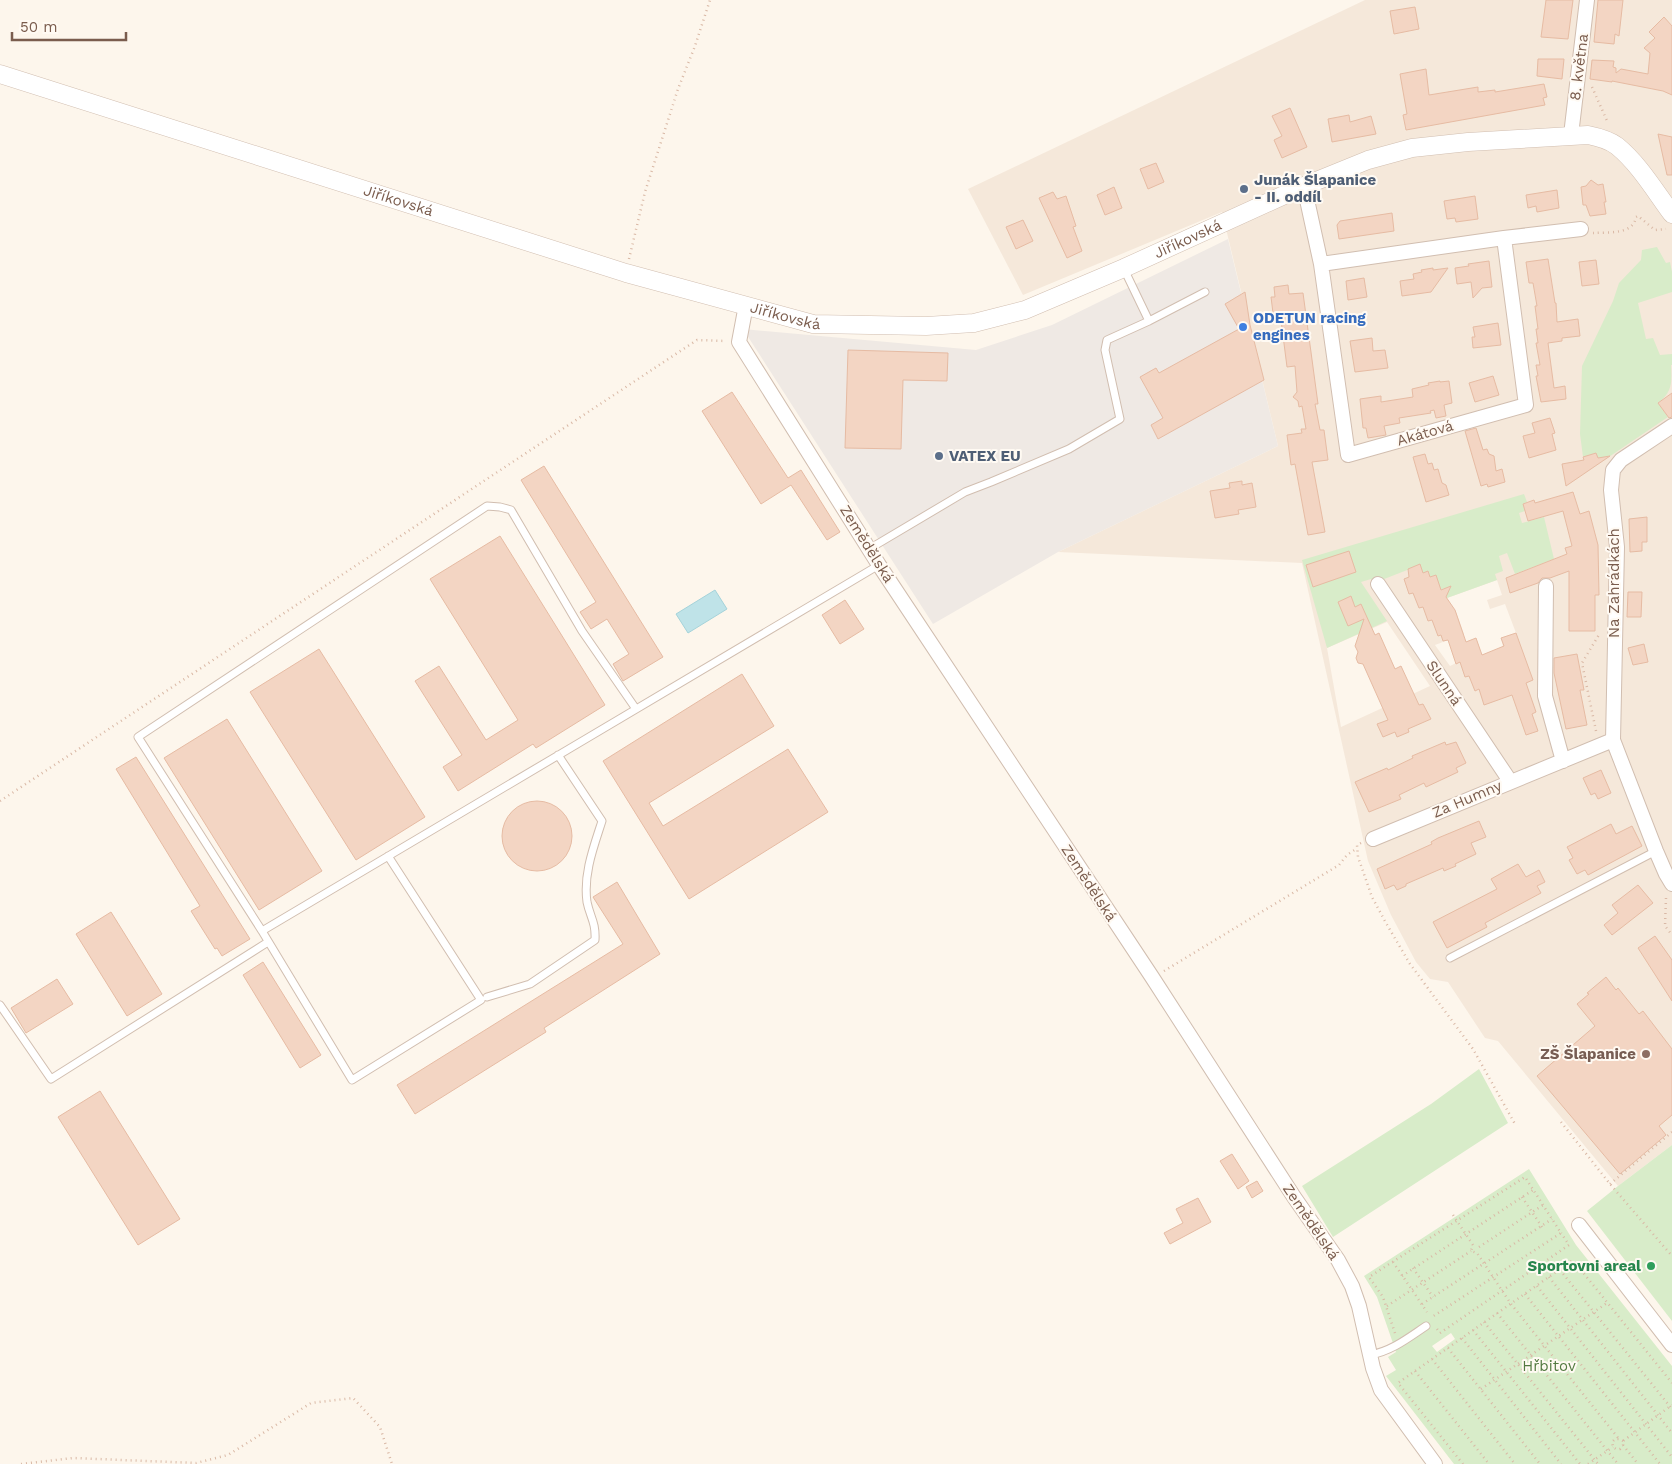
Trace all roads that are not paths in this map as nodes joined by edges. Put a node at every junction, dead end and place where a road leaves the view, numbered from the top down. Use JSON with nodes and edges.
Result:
{"nodes":[{"id":1,"x":1587,"y":0,"type":"edge"},
{"id":2,"x":0,"y":74,"type":"edge"},
{"id":3,"x":1571,"y":135,"type":"junction"},
{"id":4,"x":1304,"y":186,"type":"junction"},
{"id":5,"x":1671,"y":221,"type":"edge"},
{"id":6,"x":1581,"y":230,"type":"road end"},
{"id":7,"x":1504,"y":238,"type":"junction"},
{"id":8,"x":1321,"y":264,"type":"junction"},
{"id":9,"x":1124,"y":268,"type":"junction"},
{"id":10,"x":1204,"y":292,"type":"dead end"},
{"id":11,"x":746,"y":305,"type":"junction"},
{"id":12,"x":1149,"y":321,"type":"junction"},
{"id":13,"x":1672,"y":426,"type":"edge"},
{"id":14,"x":870,"y":549,"type":"junction"},
{"id":15,"x":879,"y":565,"type":"junction"},
{"id":16,"x":1378,"y":584,"type":"dead end"},
{"id":17,"x":1546,"y":586,"type":"dead end"},
{"id":18,"x":636,"y":709,"type":"junction"},
{"id":19,"x":1610,"y":741,"type":"junction"},
{"id":20,"x":558,"y":755,"type":"junction"},
{"id":21,"x":1563,"y":762,"type":"junction"},
{"id":22,"x":1510,"y":781,"type":"junction"},
{"id":23,"x":1373,"y":839,"type":"road end"},
{"id":24,"x":1656,"y":852,"type":"junction"},
{"id":25,"x":388,"y":856,"type":"junction"},
{"id":26,"x":1670,"y":881,"type":"edge"},
{"id":27,"x":262,"y":931,"type":"junction"},
{"id":28,"x":268,"y":942,"type":"junction"},
{"id":29,"x":1450,"y":958,"type":"dead end"},
{"id":30,"x":487,"y":997,"type":"dead end"},
{"id":31,"x":0,"y":1005,"type":"edge"},
{"id":32,"x":1579,"y":1225,"type":"dead end"},
{"id":33,"x":1426,"y":1326,"type":"road end"},
{"id":34,"x":1672,"y":1344,"type":"edge"},
{"id":35,"x":1370,"y":1355,"type":"junction"},
{"id":36,"x":1435,"y":1464,"type":"edge"}],
"edges":[{"from":1,"to":3,"type":"street","name":"8. května"},
{"from":2,"to":11,"type":"street","name":"Jiříkovská"},
{"from":3,"to":4,"type":"street","name":"Jiříkovská"},
{"from":3,"to":5,"type":"street","name":"Jiříkovská"},
{"from":4,"to":8,"type":"street","name":"Akátová"},
{"from":4,"to":9,"type":"street","name":"Jiříkovská"},
{"from":6,"to":7,"type":"street"},
{"from":7,"to":8,"type":"street"},
{"from":7,"to":8,"type":"street","name":"Akátová"},
{"from":9,"to":11,"type":"street","name":"Jiříkovská"},
{"from":9,"to":12,"type":"lane"},
{"from":10,"to":12,"type":"lane"},
{"from":11,"to":14,"type":"street","name":"Zemědělská"},
{"from":12,"to":14,"type":"lane"},
{"from":13,"to":19,"type":"street","name":"Na Zahrádkách"},
{"from":14,"to":15,"type":"street","name":"Zemědělská"},
{"from":15,"to":18,"type":"lane"},
{"from":15,"to":35,"type":"street","name":"Zemědělská"},
{"from":16,"to":22,"type":"street","name":"Slunná"},
{"from":17,"to":21,"type":"street"},
{"from":18,"to":20,"type":"lane"},
{"from":18,"to":27,"type":"lane"},
{"from":19,"to":21,"type":"street"},
{"from":19,"to":24,"type":"street","name":"Na Zahrádkách"},
{"from":20,"to":25,"type":"lane"},
{"from":20,"to":30,"type":"lane"},
{"from":21,"to":22,"type":"street","name":"Za Humny"},
{"from":22,"to":23,"type":"street","name":"Za Humny"},
{"from":24,"to":26,"type":"street","name":"Na Zahrádkách"},
{"from":24,"to":29,"type":"lane"},
{"from":25,"to":27,"type":"lane"},
{"from":25,"to":28,"type":"lane"},
{"from":27,"to":28,"type":"lane"},
{"from":28,"to":31,"type":"lane"},
{"from":32,"to":34,"type":"street"},
{"from":33,"to":35,"type":"lane"},
{"from":35,"to":36,"type":"street","name":"Zemědělská"}]}
